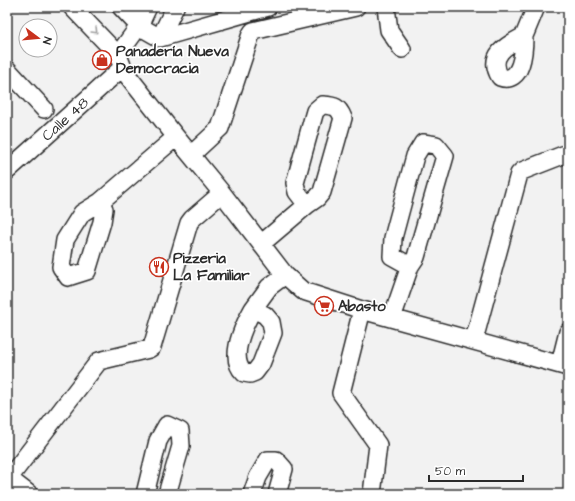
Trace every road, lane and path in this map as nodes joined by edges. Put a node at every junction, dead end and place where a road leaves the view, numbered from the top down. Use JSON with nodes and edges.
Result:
{"nodes":[{"id":1,"x":72,"y":7,"type":"edge"},
{"id":2,"x":121,"y":7,"type":"edge"},
{"id":3,"x":148,"y":7,"type":"edge"},
{"id":4,"x":175,"y":7,"type":"edge"},
{"id":5,"x":268,"y":7,"type":"edge"},
{"id":6,"x":356,"y":7,"type":"edge"},
{"id":7,"x":386,"y":7,"type":"edge"},
{"id":8,"x":536,"y":7,"type":"edge"},
{"id":9,"x":139,"y":26,"type":"junction"},
{"id":10,"x":524,"y":36,"type":"dead end"},
{"id":11,"x":160,"y":38,"type":"junction"},
{"id":12,"x":402,"y":49,"type":"dead end"},
{"id":13,"x":120,"y":61,"type":"junction"},
{"id":14,"x":7,"y":69,"type":"edge"},
{"id":15,"x":44,"y":109,"type":"dead end"},
{"id":16,"x":176,"y":137,"type":"junction"},
{"id":17,"x":568,"y":153,"type":"edge"},
{"id":18,"x":190,"y":155,"type":"junction"},
{"id":19,"x":7,"y":171,"type":"edge"},
{"id":20,"x":222,"y":193,"type":"junction"},
{"id":21,"x":100,"y":202,"type":"dead end"},
{"id":22,"x":307,"y":205,"type":"junction"},
{"id":23,"x":261,"y":244,"type":"junction"},
{"id":24,"x":410,"y":266,"type":"junction"},
{"id":25,"x":285,"y":275,"type":"junction"},
{"id":26,"x":253,"y":309,"type":"dead end"},
{"id":27,"x":362,"y":310,"type":"junction"},
{"id":28,"x":392,"y":318,"type":"junction"},
{"id":29,"x":568,"y":332,"type":"edge"},
{"id":30,"x":474,"y":340,"type":"junction"},
{"id":31,"x":564,"y":366,"type":"edge"},
{"id":32,"x":8,"y":478,"type":"edge"},
{"id":33,"x":29,"y":494,"type":"edge"},
{"id":34,"x":145,"y":494,"type":"edge"},
{"id":35,"x":167,"y":494,"type":"edge"},
{"id":36,"x":252,"y":494,"type":"edge"},
{"id":37,"x":277,"y":494,"type":"edge"},
{"id":38,"x":372,"y":494,"type":"edge"}],
"edges":[{"from":1,"to":13,"type":"street","one_way":true},
{"from":2,"to":9,"type":"street"},
{"from":3,"to":9,"type":"street","name":"Calle 48"},
{"from":4,"to":11,"type":"street"},
{"from":5,"to":11,"type":"street"},
{"from":6,"to":18,"type":"street"},
{"from":7,"to":12,"type":"street"},
{"from":8,"to":10,"type":"street"},
{"from":9,"to":11,"type":"street"},
{"from":9,"to":13,"type":"street","name":"Calle 48"},
{"from":13,"to":16,"type":"street"},
{"from":13,"to":19,"type":"street","name":"Calle 48"},
{"from":14,"to":15,"type":"street"},
{"from":16,"to":18,"type":"street"},
{"from":16,"to":21,"type":"street"},
{"from":17,"to":30,"type":"street"},
{"from":18,"to":20,"type":"street"},
{"from":20,"to":23,"type":"street"},
{"from":20,"to":32,"type":"street"},
{"from":22,"to":22,"type":"street"},
{"from":22,"to":23,"type":"street"},
{"from":23,"to":25,"type":"street"},
{"from":24,"to":24,"type":"street"},
{"from":24,"to":28,"type":"street"},
{"from":25,"to":26,"type":"street"},
{"from":25,"to":27,"type":"street"},
{"from":27,"to":28,"type":"street"},
{"from":27,"to":38,"type":"street"},
{"from":28,"to":30,"type":"street"},
{"from":29,"to":31,"type":"street"},
{"from":30,"to":31,"type":"street"},
{"from":32,"to":33,"type":"street"},
{"from":34,"to":35,"type":"street"},
{"from":36,"to":37,"type":"street"}]}
